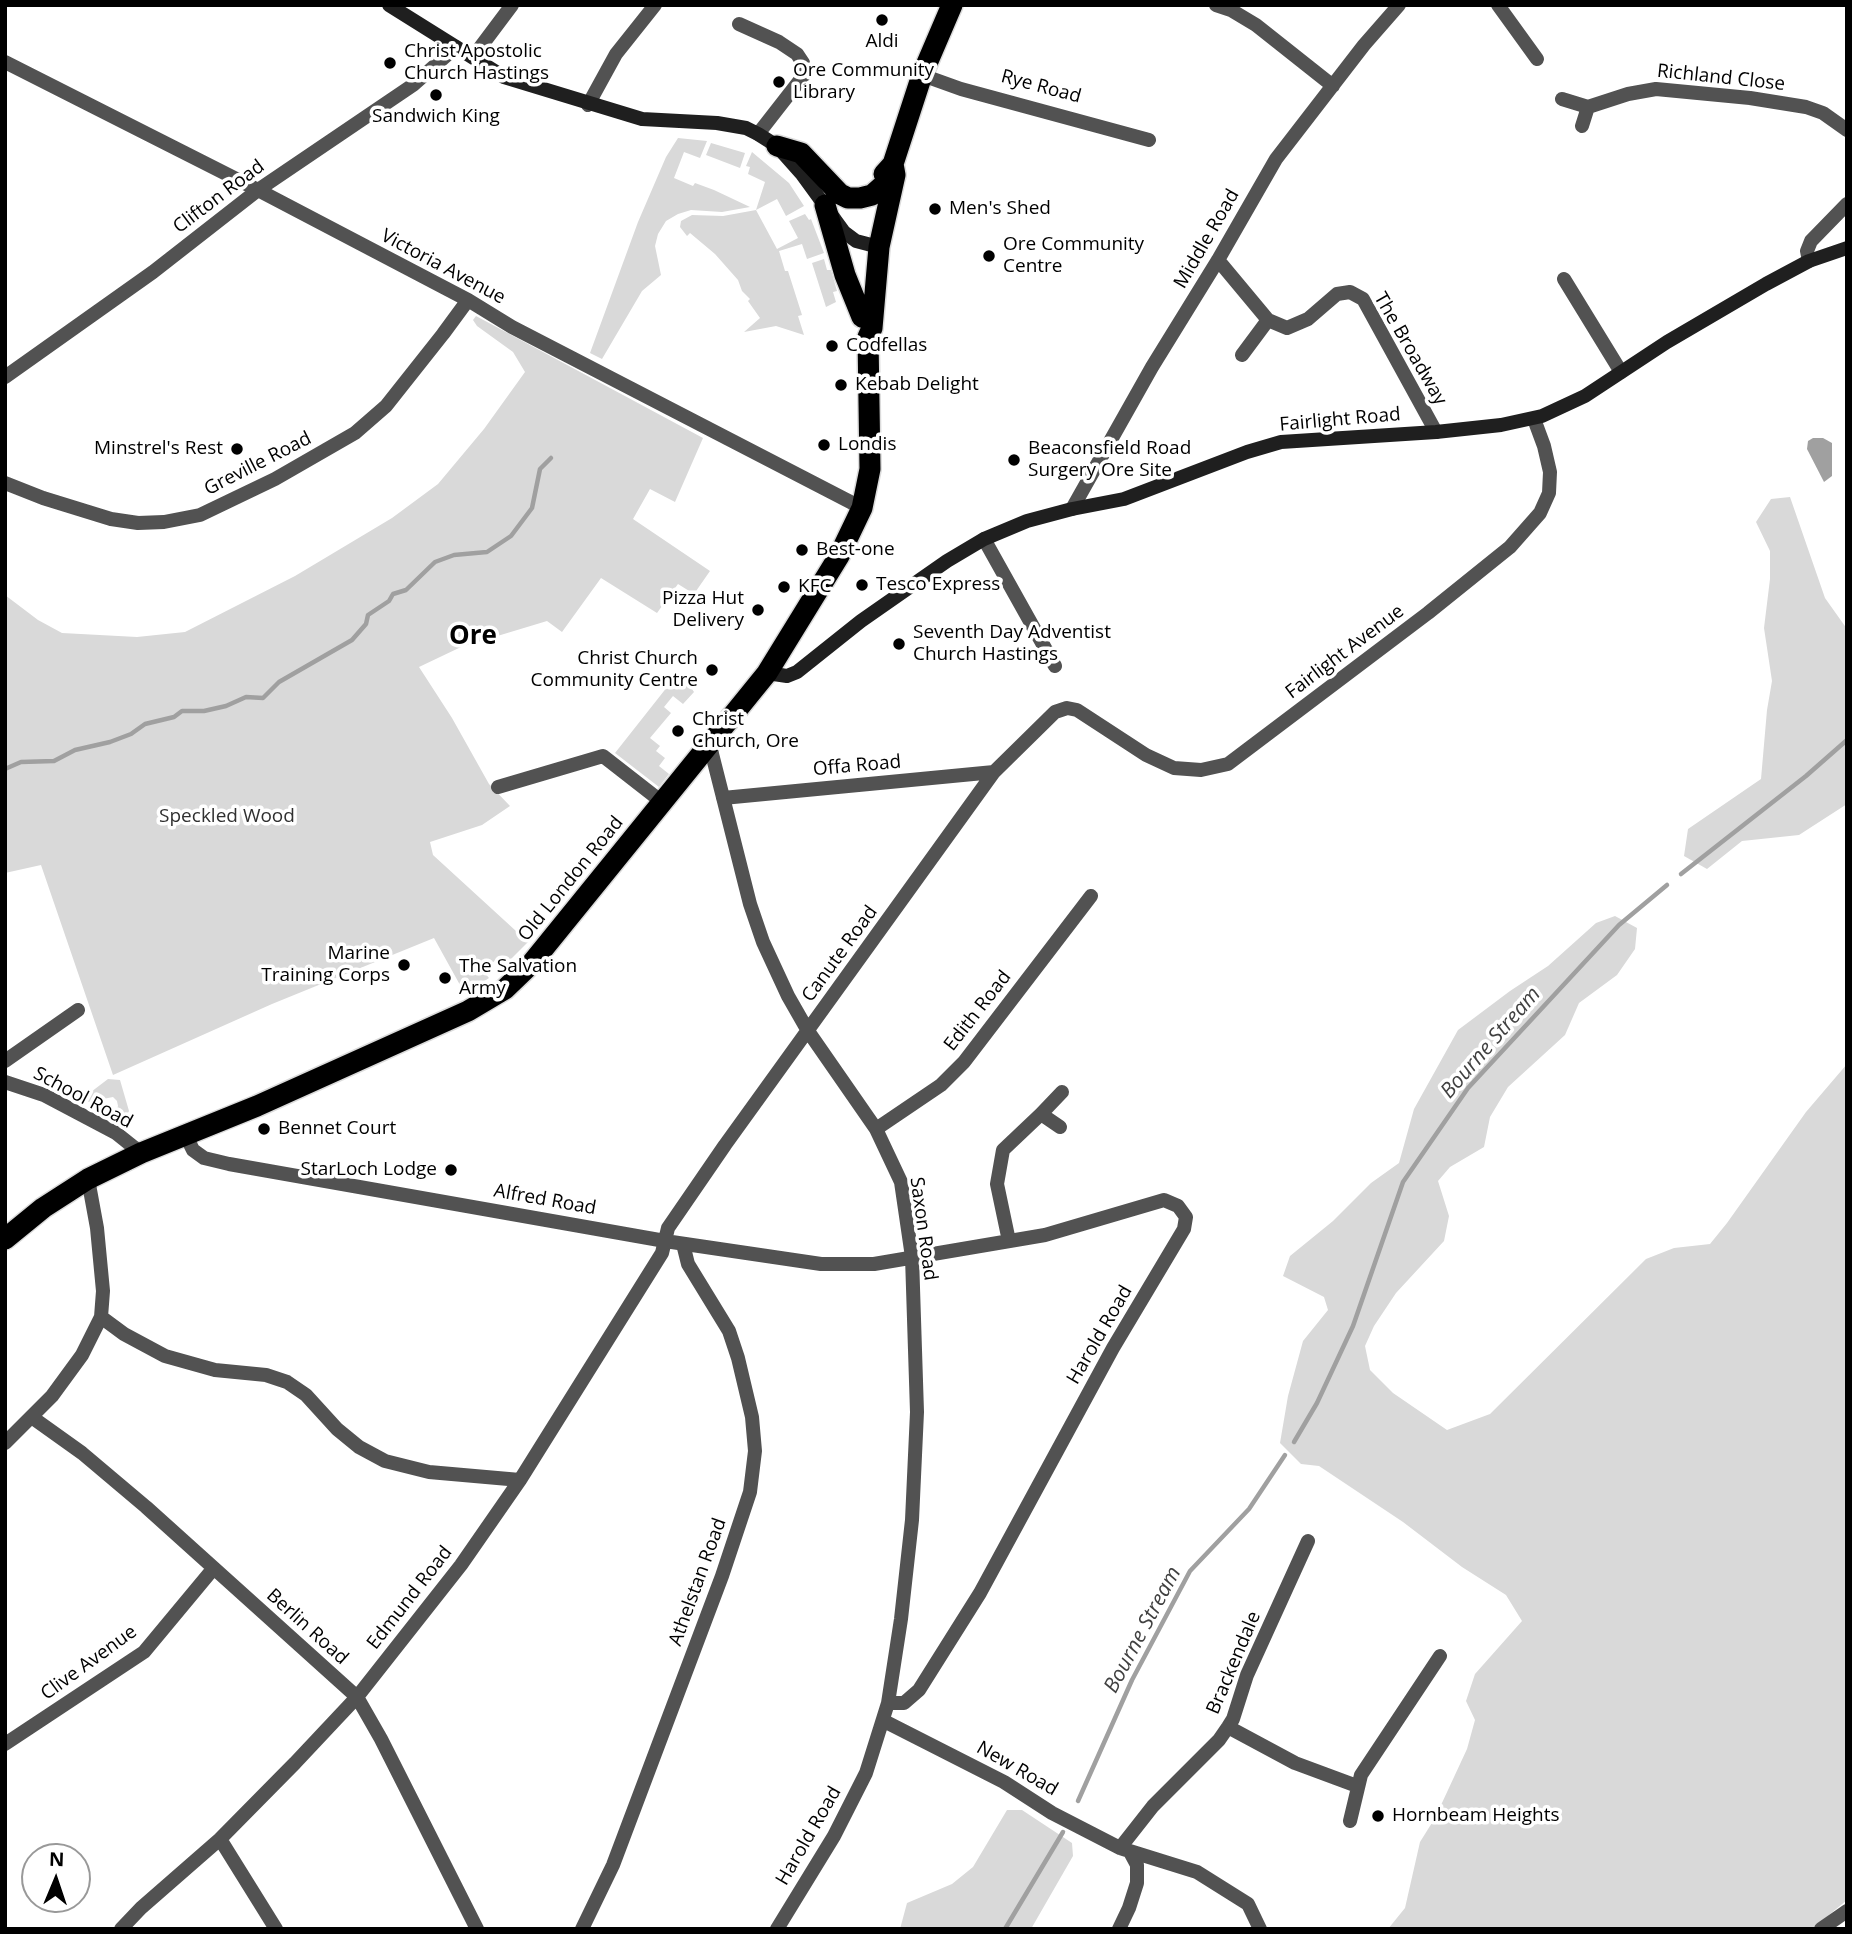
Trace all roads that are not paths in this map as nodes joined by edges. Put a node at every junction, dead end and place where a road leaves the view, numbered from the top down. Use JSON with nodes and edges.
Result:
{"nodes":[{"id":1,"x":389,"y":5,"type":"edge"},
{"id":2,"x":512,"y":5,"type":"edge"},
{"id":3,"x":654,"y":5,"type":"edge"},
{"id":4,"x":952,"y":5,"type":"edge"},
{"id":5,"x":1216,"y":5,"type":"edge"},
{"id":6,"x":1498,"y":5,"type":"edge"},
{"id":7,"x":1397,"y":6,"type":"edge"},
{"id":8,"x":739,"y":24,"type":"dead end"},
{"id":9,"x":456,"y":47,"type":"junction"},
{"id":10,"x":473,"y":57,"type":"junction"},
{"id":11,"x":1537,"y":59,"type":"dead end"},
{"id":12,"x":5,"y":62,"type":"edge"},
{"id":13,"x":922,"y":75,"type":"junction"},
{"id":14,"x":1333,"y":86,"type":"junction"},
{"id":15,"x":1562,"y":99,"type":"dead end"},
{"id":16,"x":588,"y":104,"type":"junction"},
{"id":17,"x":1588,"y":107,"type":"junction"},
{"id":18,"x":1582,"y":126,"type":"dead end"},
{"id":19,"x":1847,"y":130,"type":"edge"},
{"id":20,"x":758,"y":134,"type":"junction"},
{"id":21,"x":1149,"y":140,"type":"dead end"},
{"id":22,"x":777,"y":146,"type":"junction"},
{"id":23,"x":893,"y":164,"type":"junction"},
{"id":24,"x":881,"y":187,"type":"junction"},
{"id":25,"x":258,"y":190,"type":"junction"},
{"id":26,"x":1847,"y":204,"type":"edge"},
{"id":27,"x":825,"y":205,"type":"junction"},
{"id":28,"x":874,"y":247,"type":"junction"},
{"id":29,"x":1847,"y":248,"type":"edge"},
{"id":30,"x":1218,"y":260,"type":"junction"},
{"id":31,"x":1809,"y":261,"type":"junction"},
{"id":32,"x":1564,"y":279,"type":"dead end"},
{"id":33,"x":468,"y":300,"type":"junction"},
{"id":34,"x":1268,"y":320,"type":"junction"},
{"id":35,"x":865,"y":327,"type":"junction"},
{"id":36,"x":1241,"y":355,"type":"dead end"},
{"id":37,"x":1621,"y":372,"type":"junction"},
{"id":38,"x":5,"y":377,"type":"edge"},
{"id":39,"x":1534,"y":419,"type":"junction"},
{"id":40,"x":1436,"y":432,"type":"junction"},
{"id":41,"x":5,"y":483,"type":"edge"},
{"id":42,"x":862,"y":508,"type":"junction"},
{"id":43,"x":1072,"y":509,"type":"junction"},
{"id":44,"x":984,"y":539,"type":"junction"},
{"id":45,"x":1055,"y":666,"type":"dead end"},
{"id":46,"x":767,"y":673,"type":"junction"},
{"id":47,"x":1067,"y":708,"type":"joint"},
{"id":48,"x":709,"y":742,"type":"junction"},
{"id":49,"x":994,"y":772,"type":"junction"},
{"id":50,"x":498,"y":787,"type":"dead end"},
{"id":51,"x":723,"y":798,"type":"junction"},
{"id":52,"x":662,"y":802,"type":"junction"},
{"id":53,"x":1091,"y":896,"type":"dead end"},
{"id":54,"x":78,"y":1010,"type":"dead end"},
{"id":55,"x":808,"y":1031,"type":"junction"},
{"id":56,"x":5,"y":1061,"type":"edge"},
{"id":57,"x":5,"y":1082,"type":"edge"},
{"id":58,"x":1062,"y":1092,"type":"dead end"},
{"id":59,"x":1041,"y":1114,"type":"junction"},
{"id":60,"x":1060,"y":1127,"type":"dead end"},
{"id":61,"x":876,"y":1129,"type":"junction"},
{"id":62,"x":185,"y":1134,"type":"junction"},
{"id":63,"x":141,"y":1153,"type":"junction"},
{"id":64,"x":88,"y":1179,"type":"junction"},
{"id":65,"x":5,"y":1239,"type":"edge"},
{"id":66,"x":665,"y":1241,"type":"junction"},
{"id":67,"x":1009,"y":1241,"type":"junction"},
{"id":68,"x":683,"y":1244,"type":"junction"},
{"id":69,"x":912,"y":1257,"type":"junction"},
{"id":70,"x":101,"y":1317,"type":"junction"},
{"id":71,"x":33,"y":1418,"type":"junction"},
{"id":72,"x":5,"y":1443,"type":"edge"},
{"id":73,"x":520,"y":1480,"type":"junction"},
{"id":74,"x":1307,"y":1541,"type":"dead end"},
{"id":75,"x":213,"y":1569,"type":"junction"},
{"id":76,"x":1440,"y":1656,"type":"dead end"},
{"id":77,"x":357,"y":1697,"type":"junction"},
{"id":78,"x":888,"y":1703,"type":"junction"},
{"id":79,"x":884,"y":1721,"type":"junction"},
{"id":80,"x":1228,"y":1727,"type":"junction"},
{"id":81,"x":5,"y":1744,"type":"edge"},
{"id":82,"x":1357,"y":1786,"type":"junction"},
{"id":83,"x":1350,"y":1821,"type":"dead end"},
{"id":84,"x":220,"y":1839,"type":"junction"},
{"id":85,"x":1125,"y":1850,"type":"junction"},
{"id":86,"x":1847,"y":1911,"type":"edge"},
{"id":87,"x":121,"y":1929,"type":"edge"},
{"id":88,"x":276,"y":1929,"type":"edge"},
{"id":89,"x":477,"y":1929,"type":"edge"},
{"id":90,"x":582,"y":1929,"type":"edge"},
{"id":91,"x":777,"y":1929,"type":"edge"},
{"id":92,"x":1119,"y":1929,"type":"edge"},
{"id":93,"x":1261,"y":1929,"type":"edge"},
{"id":94,"x":1821,"y":1929,"type":"edge"}],
"edges":[{"from":1,"to":9,"type":"street"},
{"from":2,"to":10,"type":"street"},
{"from":3,"to":16,"type":"street"},
{"from":4,"to":13,"type":"highway"},
{"from":5,"to":14,"type":"street"},
{"from":6,"to":11,"type":"street"},
{"from":7,"to":14,"type":"street","name":"Middle Road"},
{"from":8,"to":20,"type":"street"},
{"from":9,"to":10,"type":"street"},
{"from":9,"to":25,"type":"street","name":"Clifton Road"},
{"from":10,"to":16,"type":"street"},
{"from":12,"to":25,"type":"street","name":"Victoria Avenue"},
{"from":13,"to":21,"type":"street","name":"Rye Road"},
{"from":13,"to":23,"type":"highway"},
{"from":14,"to":30,"type":"street","name":"Middle Road"},
{"from":15,"to":17,"type":"street"},
{"from":16,"to":20,"type":"street"},
{"from":17,"to":18,"type":"street"},
{"from":17,"to":19,"type":"street","name":"Richland Close"},
{"from":20,"to":22,"type":"street"},
{"from":22,"to":24,"type":"highway"},
{"from":22,"to":27,"type":"street"},
{"from":23,"to":24,"type":"highway"},
{"from":23,"to":28,"type":"highway","name":"Old London Road"},
{"from":24,"to":28,"type":"highway"},
{"from":25,"to":33,"type":"street","name":"Victoria Avenue"},
{"from":25,"to":38,"type":"street","name":"Clifton Road"},
{"from":26,"to":31,"type":"street"},
{"from":27,"to":28,"type":"street"},
{"from":27,"to":35,"type":"highway"},
{"from":28,"to":35,"type":"highway","name":"Old London Road"},
{"from":29,"to":31,"type":"street","name":"Fairlight Road"},
{"from":30,"to":34,"type":"street"},
{"from":30,"to":43,"type":"street","name":"Middle Road"},
{"from":31,"to":37,"type":"street","name":"Fairlight Road"},
{"from":32,"to":37,"type":"street"},
{"from":33,"to":41,"type":"street","name":"Greville Road"},
{"from":33,"to":42,"type":"street","name":"Victoria Avenue"},
{"from":34,"to":36,"type":"street"},
{"from":34,"to":40,"type":"street","name":"The Broadway"},
{"from":35,"to":42,"type":"highway","name":"Old London Road"},
{"from":37,"to":39,"type":"street","name":"Fairlight Road"},
{"from":39,"to":40,"type":"street","name":"Fairlight Road"},
{"from":39,"to":47,"type":"street","name":"Fairlight Avenue"},
{"from":40,"to":43,"type":"street","name":"Fairlight Road"},
{"from":42,"to":46,"type":"highway","name":"Old London Road"},
{"from":43,"to":44,"type":"street","name":"Fairlight Road"},
{"from":44,"to":45,"type":"street"},
{"from":44,"to":46,"type":"street","name":"Fairlight Road"},
{"from":46,"to":48,"type":"highway","name":"Old London Road"},
{"from":47,"to":49,"type":"street","name":"Canute Road"},
{"from":48,"to":51,"type":"street","name":"Saxon Road"},
{"from":48,"to":52,"type":"highway","name":"Old London Road"},
{"from":49,"to":51,"type":"street","name":"Offa Road"},
{"from":49,"to":55,"type":"street","name":"Canute Road"},
{"from":50,"to":52,"type":"street"},
{"from":51,"to":55,"type":"street","name":"Saxon Road"},
{"from":52,"to":62,"type":"highway","name":"Old London Road"},
{"from":53,"to":61,"type":"street","name":"Edith Road"},
{"from":54,"to":56,"type":"street"},
{"from":55,"to":61,"type":"street","name":"Saxon Road"},
{"from":55,"to":66,"type":"street","name":"Canute Road"},
{"from":57,"to":63,"type":"street","name":"School Road"},
{"from":58,"to":59,"type":"street"},
{"from":59,"to":60,"type":"street"},
{"from":59,"to":67,"type":"street"},
{"from":61,"to":69,"type":"street","name":"Saxon Road"},
{"from":62,"to":63,"type":"highway","name":"Old London Road"},
{"from":62,"to":66,"type":"street","name":"Alfred Road"},
{"from":63,"to":64,"type":"highway","name":"Old London Road"},
{"from":64,"to":65,"type":"highway","name":"Old London Road"},
{"from":64,"to":70,"type":"street"},
{"from":66,"to":68,"type":"street","name":"Alfred Road"},
{"from":66,"to":73,"type":"street","name":"Edmund Road"},
{"from":67,"to":69,"type":"street","name":"Harold Road"},
{"from":67,"to":78,"type":"street","name":"Harold Road"},
{"from":68,"to":69,"type":"street","name":"Alfred Road"},
{"from":68,"to":90,"type":"street","name":"Athelstan Road"},
{"from":69,"to":78,"type":"street","name":"Saxon Road"},
{"from":70,"to":71,"type":"street"},
{"from":70,"to":73,"type":"street"},
{"from":71,"to":72,"type":"street"},
{"from":71,"to":75,"type":"street","name":"Berlin Road"},
{"from":73,"to":77,"type":"street","name":"Edmund Road"},
{"from":74,"to":80,"type":"street","name":"Brackendale"},
{"from":75,"to":77,"type":"street","name":"Berlin Road"},
{"from":75,"to":81,"type":"street","name":"Clive Avenue"},
{"from":76,"to":82,"type":"street"},
{"from":77,"to":84,"type":"street","name":"Edmund Road"},
{"from":77,"to":89,"type":"street","name":"Berlin Road"},
{"from":78,"to":79,"type":"street","name":"Saxon Road"},
{"from":79,"to":85,"type":"street","name":"New Road"},
{"from":79,"to":91,"type":"street","name":"Harold Road"},
{"from":80,"to":82,"type":"street"},
{"from":80,"to":85,"type":"street","name":"Brackendale"},
{"from":82,"to":83,"type":"street"},
{"from":84,"to":87,"type":"street","name":"Edmund Road"},
{"from":84,"to":88,"type":"street"},
{"from":85,"to":92,"type":"street"},
{"from":85,"to":93,"type":"street","name":"New Road"},
{"from":86,"to":94,"type":"street"}]}
